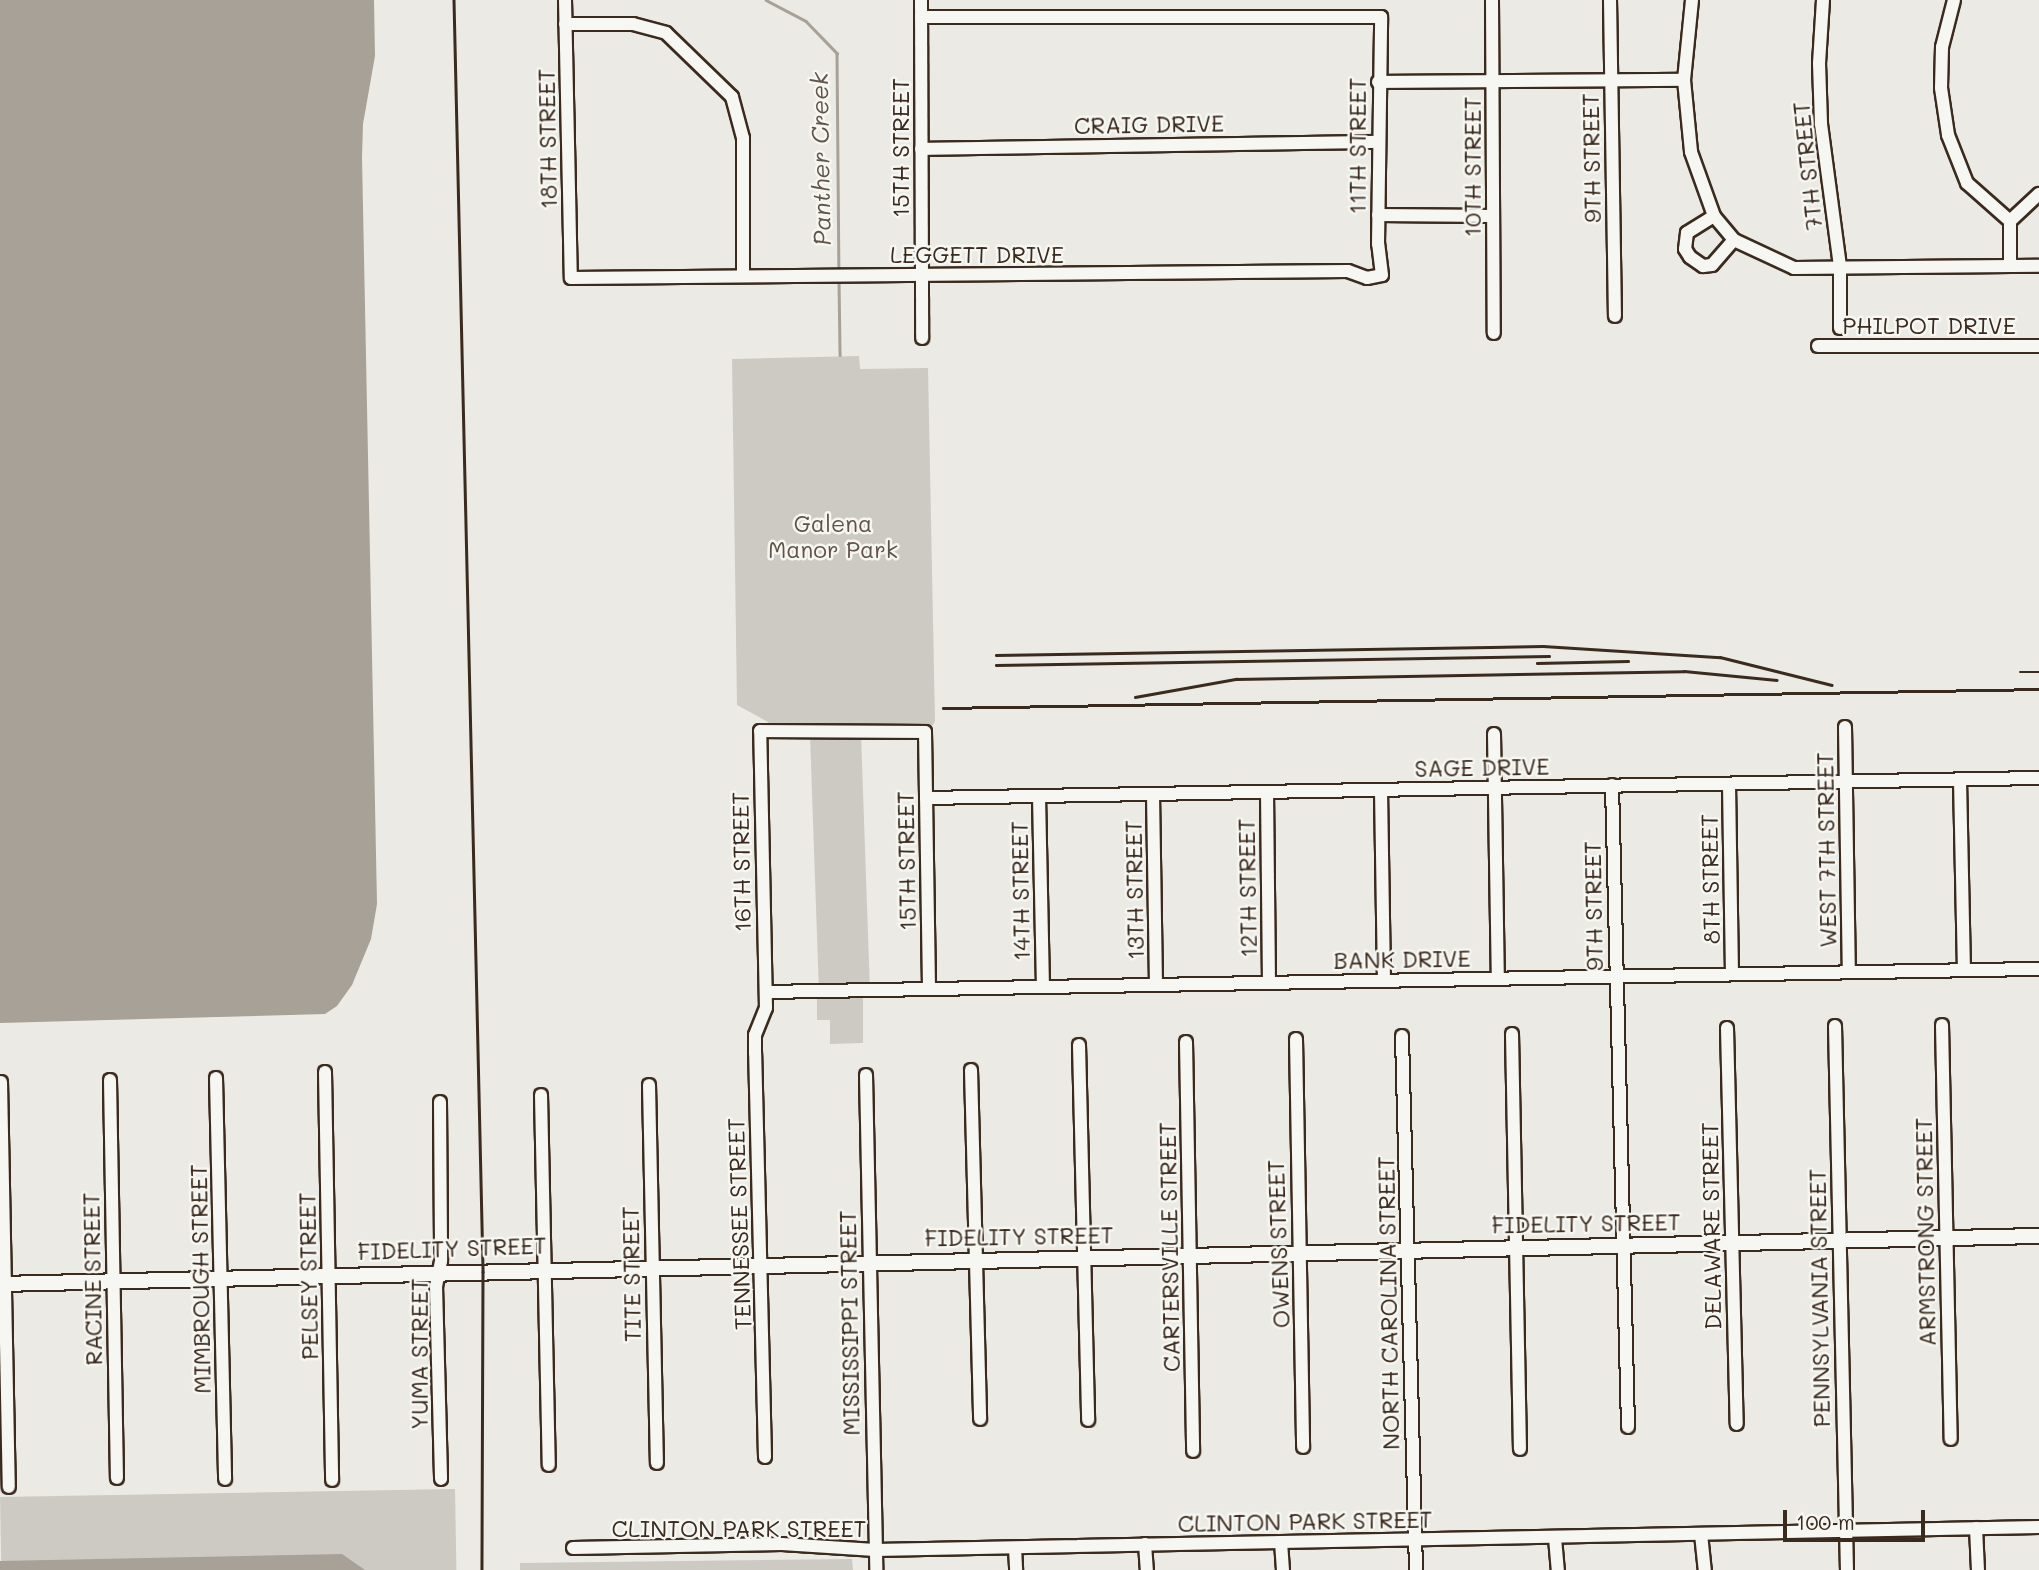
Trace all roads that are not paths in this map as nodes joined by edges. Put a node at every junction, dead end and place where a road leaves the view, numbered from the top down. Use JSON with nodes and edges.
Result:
{"nodes":[{"id":1,"x":565,"y":0,"type":"edge"},
{"id":2,"x":921,"y":0,"type":"edge"},
{"id":3,"x":1492,"y":0,"type":"edge"},
{"id":4,"x":1609,"y":0,"type":"edge"},
{"id":5,"x":1692,"y":0,"type":"edge"},
{"id":6,"x":1823,"y":0,"type":"edge"},
{"id":7,"x":1954,"y":0,"type":"edge"},
{"id":8,"x":921,"y":17,"type":"junction"},
{"id":9,"x":565,"y":24,"type":"junction"},
{"id":10,"x":1611,"y":80,"type":"junction"},
{"id":11,"x":1684,"y":80,"type":"junction"},
{"id":12,"x":1493,"y":81,"type":"junction"},
{"id":13,"x":1378,"y":82,"type":"junction"},
{"id":14,"x":1378,"y":142,"type":"junction"},
{"id":15,"x":921,"y":149,"type":"junction"},
{"id":16,"x":2039,"y":194,"type":"edge"},
{"id":17,"x":1378,"y":215,"type":"junction"},
{"id":18,"x":1493,"y":215,"type":"junction"},
{"id":19,"x":1714,"y":216,"type":"junction"},
{"id":20,"x":2010,"y":221,"type":"junction"},
{"id":21,"x":1734,"y":240,"type":"junction"},
{"id":22,"x":2010,"y":266,"type":"junction"},
{"id":23,"x":2039,"y":266,"type":"edge"},
{"id":24,"x":1840,"y":267,"type":"junction"},
{"id":25,"x":922,"y":275,"type":"junction"},
{"id":26,"x":1382,"y":275,"type":"joint"},
{"id":27,"x":743,"y":276,"type":"junction"},
{"id":28,"x":571,"y":278,"type":"joint"},
{"id":29,"x":1615,"y":316,"type":"dead end"},
{"id":30,"x":1840,"y":328,"type":"dead end"},
{"id":31,"x":1494,"y":333,"type":"dead end"},
{"id":32,"x":922,"y":338,"type":"dead end"},
{"id":33,"x":2039,"y":345,"type":"edge"},
{"id":34,"x":1818,"y":346,"type":"dead end"},
{"id":35,"x":1845,"y":727,"type":"dead end"},
{"id":36,"x":760,"y":730,"type":"joint"},
{"id":37,"x":1494,"y":734,"type":"dead end"},
{"id":38,"x":2039,"y":778,"type":"edge"},
{"id":39,"x":1961,"y":780,"type":"junction"},
{"id":40,"x":1846,"y":782,"type":"junction"},
{"id":41,"x":1729,"y":783,"type":"junction"},
{"id":42,"x":1612,"y":785,"type":"junction"},
{"id":43,"x":1495,"y":788,"type":"junction"},
{"id":44,"x":1381,"y":790,"type":"junction"},
{"id":45,"x":1267,"y":792,"type":"junction"},
{"id":46,"x":1153,"y":794,"type":"junction"},
{"id":47,"x":1039,"y":796,"type":"junction"},
{"id":48,"x":926,"y":798,"type":"junction"},
{"id":49,"x":2039,"y":969,"type":"edge"},
{"id":50,"x":1964,"y":970,"type":"junction"},
{"id":51,"x":1849,"y":972,"type":"junction"},
{"id":52,"x":1732,"y":974,"type":"junction"},
{"id":53,"x":1615,"y":977,"type":"junction"},
{"id":54,"x":1498,"y":978,"type":"junction"},
{"id":55,"x":1384,"y":981,"type":"junction"},
{"id":56,"x":1269,"y":983,"type":"junction"},
{"id":57,"x":1156,"y":985,"type":"junction"},
{"id":58,"x":1043,"y":986,"type":"junction"},
{"id":59,"x":929,"y":988,"type":"junction"},
{"id":60,"x":766,"y":992,"type":"junction"},
{"id":61,"x":1942,"y":1025,"type":"dead end"},
{"id":62,"x":1835,"y":1026,"type":"dead end"},
{"id":63,"x":1727,"y":1028,"type":"dead end"},
{"id":64,"x":1512,"y":1034,"type":"dead end"},
{"id":65,"x":1402,"y":1036,"type":"dead end"},
{"id":66,"x":1296,"y":1039,"type":"dead end"},
{"id":67,"x":1186,"y":1042,"type":"dead end"},
{"id":68,"x":1079,"y":1045,"type":"dead end"},
{"id":69,"x":971,"y":1070,"type":"dead end"},
{"id":70,"x":325,"y":1072,"type":"dead end"},
{"id":71,"x":866,"y":1075,"type":"dead end"},
{"id":72,"x":216,"y":1079,"type":"dead end"},
{"id":73,"x":110,"y":1080,"type":"dead end"},
{"id":74,"x":1,"y":1082,"type":"edge"},
{"id":75,"x":649,"y":1085,"type":"dead end"},
{"id":76,"x":541,"y":1095,"type":"dead end"},
{"id":77,"x":440,"y":1102,"type":"dead end"},
{"id":78,"x":2039,"y":1236,"type":"edge"},
{"id":79,"x":1947,"y":1239,"type":"junction"},
{"id":80,"x":1838,"y":1241,"type":"junction"},
{"id":81,"x":1732,"y":1243,"type":"junction"},
{"id":82,"x":1624,"y":1245,"type":"junction"},
{"id":83,"x":1516,"y":1247,"type":"junction"},
{"id":84,"x":1408,"y":1251,"type":"junction"},
{"id":85,"x":1299,"y":1252,"type":"junction"},
{"id":86,"x":1192,"y":1255,"type":"junction"},
{"id":87,"x":1084,"y":1257,"type":"junction"},
{"id":88,"x":976,"y":1261,"type":"junction"},
{"id":89,"x":869,"y":1262,"type":"junction"},
{"id":90,"x":762,"y":1266,"type":"junction"},
{"id":91,"x":652,"y":1267,"type":"junction"},
{"id":92,"x":544,"y":1268,"type":"junction"},
{"id":93,"x":329,"y":1274,"type":"junction"},
{"id":94,"x":437,"y":1274,"type":"junction"},
{"id":95,"x":220,"y":1278,"type":"junction"},
{"id":96,"x":113,"y":1282,"type":"junction"},
{"id":97,"x":2,"y":1284,"type":"edge"},
{"id":98,"x":980,"y":1419,"type":"dead end"},
{"id":99,"x":1087,"y":1420,"type":"dead end"},
{"id":100,"x":1737,"y":1424,"type":"dead end"},
{"id":101,"x":1628,"y":1427,"type":"dead end"},
{"id":102,"x":1951,"y":1439,"type":"dead end"},
{"id":103,"x":1303,"y":1447,"type":"dead end"},
{"id":104,"x":1520,"y":1449,"type":"dead end"},
{"id":105,"x":1193,"y":1451,"type":"dead end"},
{"id":106,"x":765,"y":1457,"type":"dead end"},
{"id":107,"x":657,"y":1463,"type":"dead end"},
{"id":108,"x":549,"y":1465,"type":"dead end"},
{"id":109,"x":117,"y":1478,"type":"dead end"},
{"id":110,"x":225,"y":1479,"type":"dead end"},
{"id":111,"x":441,"y":1479,"type":"dead end"},
{"id":112,"x":332,"y":1480,"type":"dead end"},
{"id":113,"x":9,"y":1487,"type":"dead end"},
{"id":114,"x":2039,"y":1527,"type":"edge"},
{"id":115,"x":1976,"y":1528,"type":"junction"},
{"id":116,"x":1845,"y":1531,"type":"junction"},
{"id":117,"x":1701,"y":1534,"type":"junction"},
{"id":118,"x":1556,"y":1538,"type":"junction"},
{"id":119,"x":1415,"y":1541,"type":"junction"},
{"id":120,"x":1281,"y":1542,"type":"junction"},
{"id":121,"x":1145,"y":1544,"type":"junction"},
{"id":122,"x":573,"y":1548,"type":"dead end"},
{"id":123,"x":1015,"y":1548,"type":"junction"},
{"id":124,"x":875,"y":1550,"type":"junction"},
{"id":125,"x":876,"y":1570,"type":"edge"},
{"id":126,"x":1016,"y":1570,"type":"edge"},
{"id":127,"x":1147,"y":1570,"type":"edge"},
{"id":128,"x":1283,"y":1570,"type":"edge"},
{"id":129,"x":1416,"y":1570,"type":"edge"},
{"id":130,"x":1558,"y":1570,"type":"edge"},
{"id":131,"x":1704,"y":1570,"type":"edge"},
{"id":132,"x":1847,"y":1570,"type":"edge"},
{"id":133,"x":1978,"y":1570,"type":"edge"}],
"edges":[{"from":1,"to":9,"type":"street","name":"18TH STREET"},
{"from":2,"to":8,"type":"street","name":"15TH STREET"},
{"from":3,"to":12,"type":"street","name":"10TH STREET"},
{"from":4,"to":10,"type":"street","name":"9TH STREET"},
{"from":5,"to":11,"type":"street"},
{"from":6,"to":24,"type":"street","name":"7TH STREET"},
{"from":7,"to":20,"type":"street"},
{"from":8,"to":13,"type":"street","name":"11TH STREET"},
{"from":8,"to":15,"type":"street","name":"15TH STREET"},
{"from":9,"to":27,"type":"street"},
{"from":9,"to":28,"type":"street","name":"18TH STREET"},
{"from":10,"to":11,"type":"street"},
{"from":10,"to":12,"type":"street"},
{"from":10,"to":29,"type":"street","name":"9TH STREET"},
{"from":11,"to":19,"type":"street"},
{"from":12,"to":13,"type":"street"},
{"from":12,"to":18,"type":"street","name":"10TH STREET"},
{"from":13,"to":14,"type":"street","name":"11TH STREET"},
{"from":14,"to":15,"type":"street","name":"CRAIG DRIVE"},
{"from":14,"to":17,"type":"street","name":"11TH STREET"},
{"from":15,"to":25,"type":"street","name":"15TH STREET"},
{"from":16,"to":20,"type":"street"},
{"from":17,"to":18,"type":"street"},
{"from":17,"to":26,"type":"street","name":"11TH STREET"},
{"from":18,"to":31,"type":"street","name":"10TH STREET"},
{"from":19,"to":21,"type":"street"},
{"from":19,"to":21,"type":"street"},
{"from":20,"to":22,"type":"street"},
{"from":21,"to":24,"type":"street"},
{"from":22,"to":23,"type":"street"},
{"from":22,"to":24,"type":"street"},
{"from":24,"to":30,"type":"street","name":"7TH STREET"},
{"from":25,"to":26,"type":"street","name":"LEGGETT DRIVE"},
{"from":25,"to":27,"type":"street","name":"LEGGETT DRIVE"},
{"from":25,"to":32,"type":"street","name":"15TH STREET"},
{"from":27,"to":28,"type":"street","name":"LEGGETT DRIVE"},
{"from":33,"to":34,"type":"street","name":"PHILPOT DRIVE"},
{"from":35,"to":40,"type":"street","name":"WEST 7TH STREET"},
{"from":36,"to":48,"type":"street","name":"15TH STREET"},
{"from":36,"to":60,"type":"street","name":"16TH STREET"},
{"from":37,"to":43,"type":"street"},
{"from":38,"to":39,"type":"street","name":"SAGE DRIVE"},
{"from":39,"to":40,"type":"street","name":"SAGE DRIVE"},
{"from":39,"to":50,"type":"street"},
{"from":40,"to":41,"type":"street","name":"SAGE DRIVE"},
{"from":40,"to":51,"type":"street","name":"WEST 7TH STREET"},
{"from":41,"to":42,"type":"street","name":"SAGE DRIVE"},
{"from":41,"to":52,"type":"street","name":"8TH STREET"},
{"from":42,"to":43,"type":"street","name":"SAGE DRIVE"},
{"from":42,"to":53,"type":"street","name":"9TH STREET"},
{"from":43,"to":44,"type":"street","name":"SAGE DRIVE"},
{"from":43,"to":54,"type":"street"},
{"from":44,"to":45,"type":"street","name":"SAGE DRIVE"},
{"from":44,"to":55,"type":"street"},
{"from":45,"to":46,"type":"street","name":"SAGE DRIVE"},
{"from":45,"to":56,"type":"street","name":"12TH STREET"},
{"from":46,"to":47,"type":"street","name":"SAGE DRIVE"},
{"from":46,"to":57,"type":"street","name":"13TH STREET"},
{"from":47,"to":48,"type":"street","name":"SAGE DRIVE"},
{"from":47,"to":58,"type":"street","name":"14TH STREET"},
{"from":48,"to":59,"type":"street","name":"15TH STREET"},
{"from":49,"to":50,"type":"street","name":"BANK DRIVE"},
{"from":50,"to":51,"type":"street","name":"BANK DRIVE"},
{"from":51,"to":52,"type":"street","name":"BANK DRIVE"},
{"from":52,"to":53,"type":"street","name":"BANK DRIVE"},
{"from":53,"to":54,"type":"street","name":"BANK DRIVE"},
{"from":53,"to":82,"type":"street","name":"9TH STREET"},
{"from":54,"to":55,"type":"street","name":"BANK DRIVE"},
{"from":55,"to":56,"type":"street","name":"BANK DRIVE"},
{"from":56,"to":57,"type":"street","name":"BANK DRIVE"},
{"from":57,"to":58,"type":"street","name":"BANK DRIVE"},
{"from":58,"to":59,"type":"street","name":"BANK DRIVE"},
{"from":59,"to":60,"type":"street","name":"BANK DRIVE"},
{"from":60,"to":90,"type":"street","name":"TENNESSEE STREET"},
{"from":61,"to":79,"type":"street","name":"ARMSTRONG STREET"},
{"from":62,"to":80,"type":"street","name":"PENNSYLVANIA STREET"},
{"from":63,"to":81,"type":"street","name":"DELAWARE STREET"},
{"from":64,"to":83,"type":"street"},
{"from":65,"to":84,"type":"street","name":"NORTH CAROLINA STREET"},
{"from":66,"to":85,"type":"street","name":"OWENS STREET"},
{"from":67,"to":86,"type":"street","name":"CARTERSVILLE STREET"},
{"from":68,"to":87,"type":"street"},
{"from":69,"to":88,"type":"street"},
{"from":70,"to":93,"type":"street","name":"PELSEY STREET"},
{"from":71,"to":89,"type":"street","name":"MISSISSIPPI STREET"},
{"from":72,"to":95,"type":"street","name":"MIMBROUGH STREET"},
{"from":73,"to":96,"type":"street","name":"RACINE STREET"},
{"from":74,"to":97,"type":"street"},
{"from":75,"to":91,"type":"street","name":"TITE STREET"},
{"from":76,"to":92,"type":"street"},
{"from":77,"to":94,"type":"street","name":"YUMA STREET"},
{"from":78,"to":79,"type":"main road","name":"FIDELITY STREET"},
{"from":79,"to":80,"type":"main road","name":"FIDELITY STREET"},
{"from":79,"to":102,"type":"street","name":"ARMSTRONG STREET"},
{"from":80,"to":81,"type":"main road","name":"FIDELITY STREET"},
{"from":80,"to":116,"type":"street","name":"PENNSYLVANIA STREET"},
{"from":81,"to":82,"type":"main road","name":"FIDELITY STREET"},
{"from":81,"to":100,"type":"street","name":"DELAWARE STREET"},
{"from":82,"to":83,"type":"main road","name":"FIDELITY STREET"},
{"from":82,"to":101,"type":"street","name":"9TH STREET"},
{"from":83,"to":84,"type":"main road","name":"FIDELITY STREET"},
{"from":83,"to":104,"type":"street"},
{"from":84,"to":85,"type":"main road","name":"FIDELITY STREET"},
{"from":84,"to":119,"type":"street","name":"NORTH CAROLINA STREET"},
{"from":85,"to":86,"type":"main road","name":"FIDELITY STREET"},
{"from":85,"to":103,"type":"street","name":"OWENS STREET"},
{"from":86,"to":87,"type":"main road","name":"FIDELITY STREET"},
{"from":86,"to":105,"type":"street","name":"CARTERSVILLE STREET"},
{"from":87,"to":88,"type":"main road","name":"FIDELITY STREET"},
{"from":87,"to":99,"type":"street"},
{"from":88,"to":89,"type":"main road","name":"FIDELITY STREET"},
{"from":88,"to":98,"type":"street"},
{"from":89,"to":90,"type":"main road","name":"FIDELITY STREET"},
{"from":89,"to":124,"type":"street","name":"MISSISSIPPI STREET"},
{"from":90,"to":91,"type":"main road","name":"FIDELITY STREET"},
{"from":90,"to":106,"type":"street","name":"TENNESSEE STREET"},
{"from":91,"to":92,"type":"main road","name":"FIDELITY STREET"},
{"from":91,"to":107,"type":"street","name":"TITE STREET"},
{"from":92,"to":94,"type":"main road","name":"FIDELITY STREET"},
{"from":92,"to":108,"type":"street"},
{"from":93,"to":94,"type":"main road","name":"FIDELITY STREET"},
{"from":93,"to":95,"type":"main road","name":"FIDELITY STREET"},
{"from":93,"to":112,"type":"street","name":"PELSEY STREET"},
{"from":94,"to":111,"type":"street","name":"YUMA STREET"},
{"from":95,"to":96,"type":"main road","name":"FIDELITY STREET"},
{"from":95,"to":110,"type":"street","name":"MIMBROUGH STREET"},
{"from":96,"to":97,"type":"main road","name":"FIDELITY STREET"},
{"from":96,"to":109,"type":"street","name":"RACINE STREET"},
{"from":97,"to":113,"type":"street"},
{"from":114,"to":115,"type":"street","name":"CLINTON PARK STREET"},
{"from":115,"to":116,"type":"street","name":"CLINTON PARK STREET"},
{"from":115,"to":133,"type":"street"},
{"from":116,"to":117,"type":"street","name":"CLINTON PARK STREET"},
{"from":116,"to":132,"type":"street","name":"PENNSYLVANIA STREET"},
{"from":117,"to":118,"type":"street","name":"CLINTON PARK STREET"},
{"from":117,"to":131,"type":"street"},
{"from":118,"to":119,"type":"street","name":"CLINTON PARK STREET"},
{"from":118,"to":130,"type":"street"},
{"from":119,"to":120,"type":"street","name":"CLINTON PARK STREET"},
{"from":119,"to":129,"type":"street","name":"NORTH CAROLINA STREET"},
{"from":120,"to":121,"type":"street","name":"CLINTON PARK STREET"},
{"from":120,"to":128,"type":"street"},
{"from":121,"to":123,"type":"street","name":"CLINTON PARK STREET"},
{"from":121,"to":127,"type":"street"},
{"from":122,"to":124,"type":"street","name":"CLINTON PARK STREET"},
{"from":123,"to":124,"type":"street","name":"CLINTON PARK STREET"},
{"from":123,"to":126,"type":"street"},
{"from":124,"to":125,"type":"street","name":"MISSISSIPPI STREET"}]}
